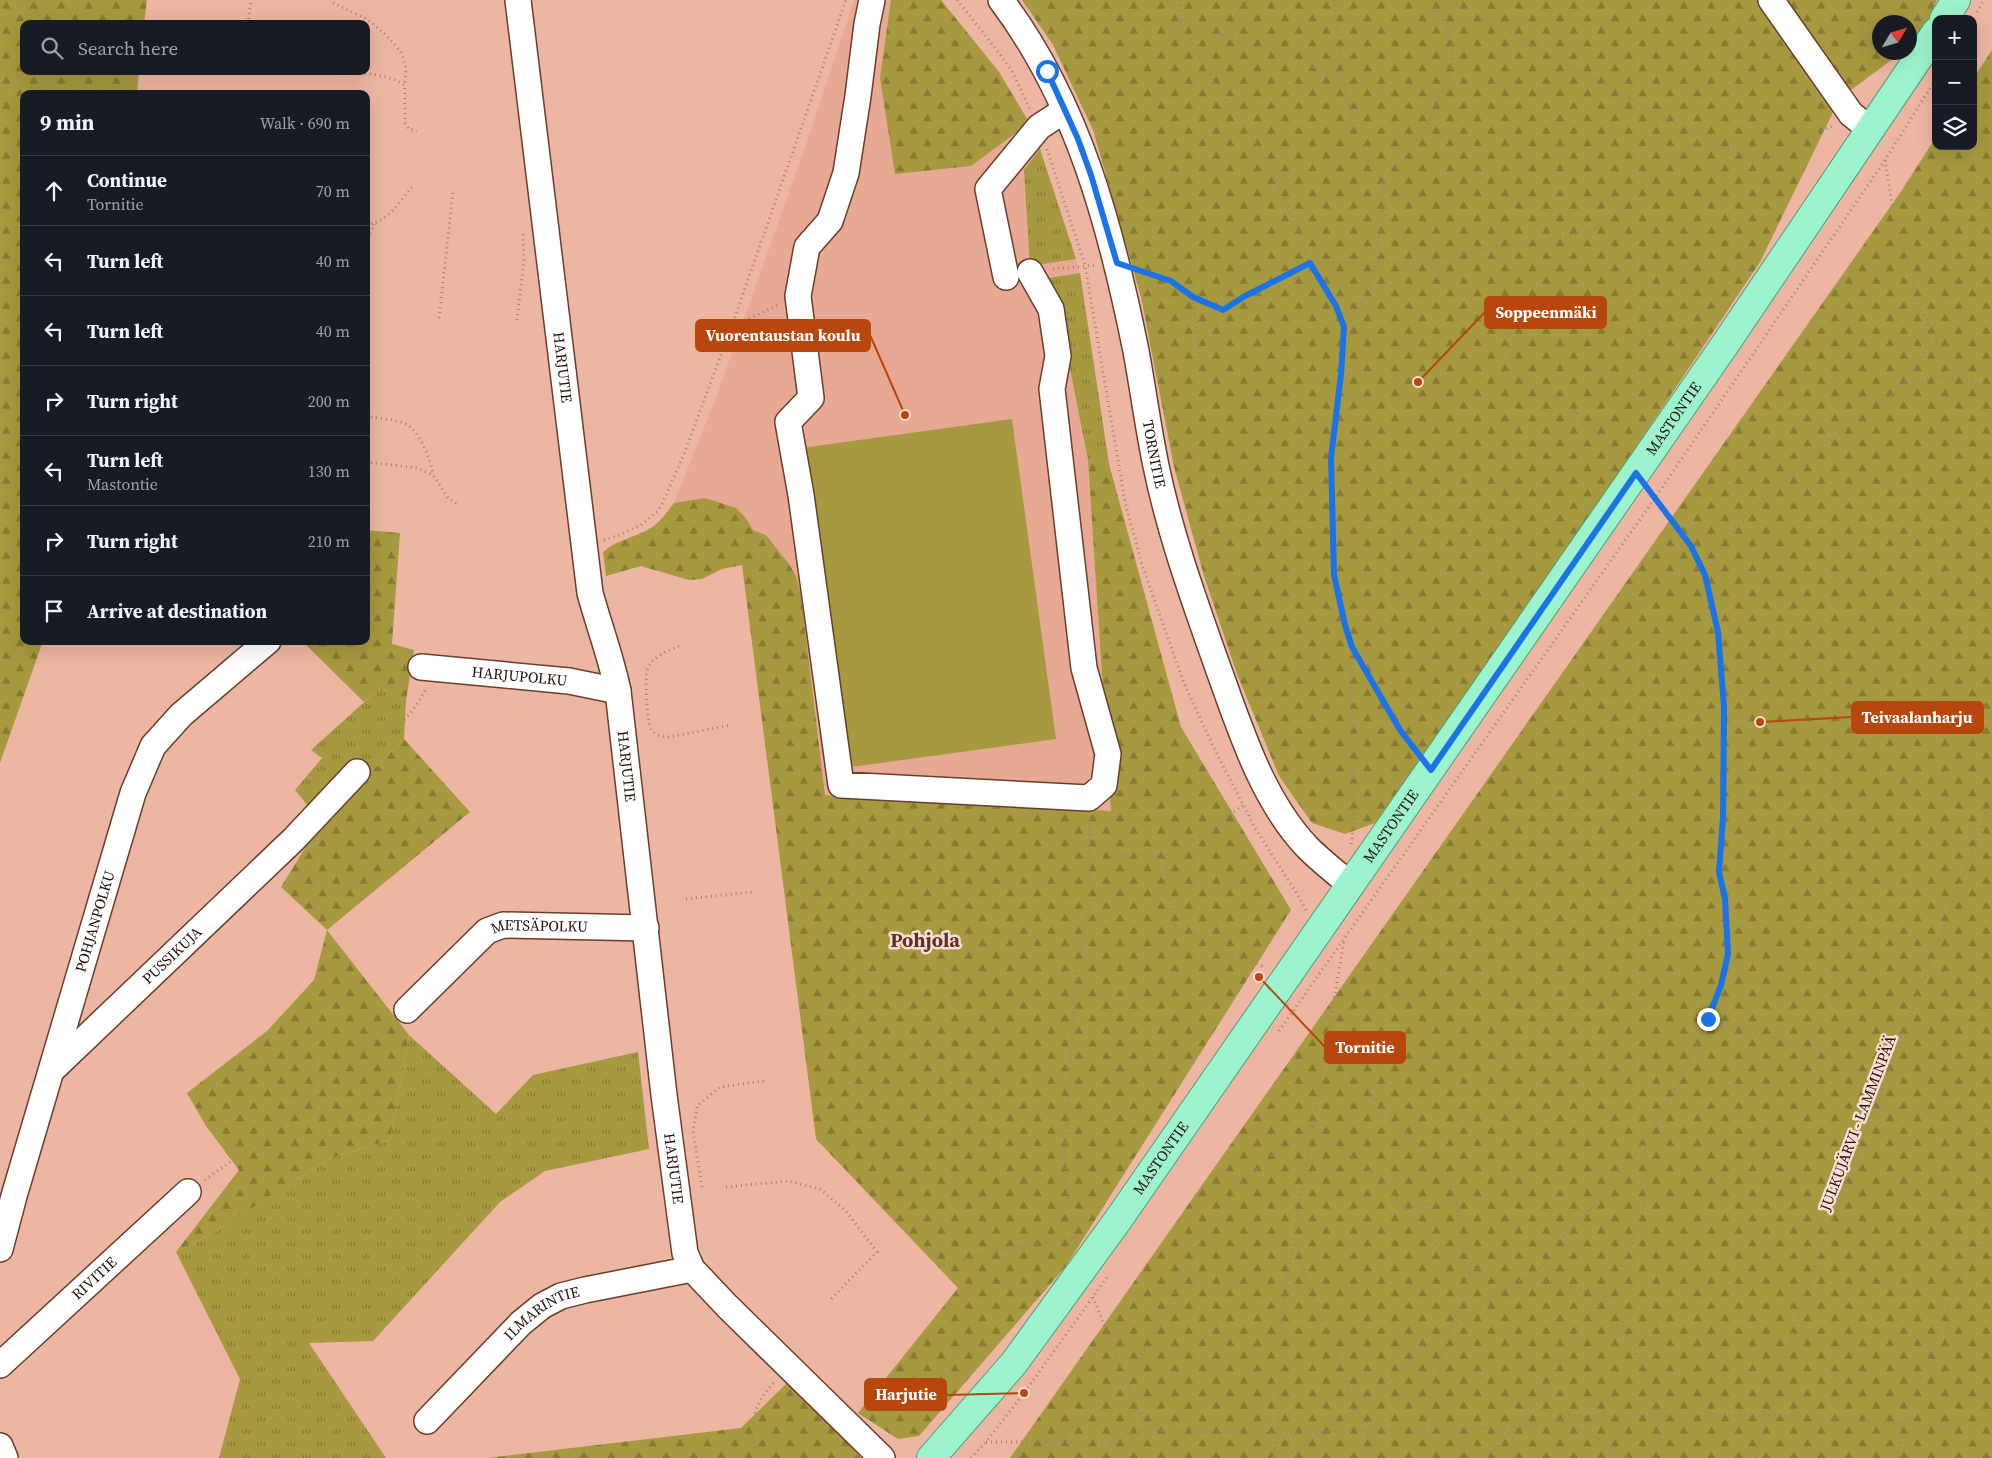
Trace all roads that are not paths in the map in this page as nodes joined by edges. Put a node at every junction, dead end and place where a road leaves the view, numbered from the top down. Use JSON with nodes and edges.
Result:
{"nodes":[{"id":1,"x":518,"y":0,"type":"edge"},
{"id":2,"x":872,"y":0,"type":"edge"},
{"id":3,"x":1000,"y":0,"type":"edge"},
{"id":4,"x":1770,"y":0,"type":"edge"},
{"id":5,"x":1956,"y":0,"type":"edge"},
{"id":6,"x":1947,"y":15,"type":"edge"},
{"id":7,"x":1932,"y":37,"type":"edge"},
{"id":8,"x":1065,"y":110,"type":"junction"},
{"id":9,"x":1861,"y":122,"type":"junction"},
{"id":10,"x":263,"y":645,"type":"edge"},
{"id":11,"x":430,"y":668,"type":"road end"},
{"id":12,"x":618,"y":691,"type":"junction"},
{"id":13,"x":357,"y":772,"type":"road end"},
{"id":14,"x":1351,"y":885,"type":"junction"},
{"id":15,"x":646,"y":928,"type":"junction"},
{"id":16,"x":407,"y":1010,"type":"road end"},
{"id":17,"x":52,"y":1070,"type":"junction"},
{"id":18,"x":188,"y":1192,"type":"road end"},
{"id":19,"x":0,"y":1249,"type":"edge"},
{"id":20,"x":692,"y":1269,"type":"junction"},
{"id":21,"x":0,"y":1365,"type":"edge"},
{"id":22,"x":427,"y":1421,"type":"dead end"},
{"id":23,"x":0,"y":1446,"type":"edge"},
{"id":24,"x":4,"y":1458,"type":"edge"},
{"id":25,"x":882,"y":1458,"type":"edge"},
{"id":26,"x":931,"y":1458,"type":"edge"}],
"edges":[{"from":1,"to":12,"type":"street","name":"HARJUTIE"},
{"from":2,"to":8,"type":"street"},
{"from":3,"to":8,"type":"street","name":"TORNITIE"},
{"from":4,"to":9,"type":"street"},
{"from":5,"to":6,"type":"main road"},
{"from":7,"to":9,"type":"main road","name":"MASTONTIE"},
{"from":8,"to":14,"type":"street","name":"TORNITIE"},
{"from":9,"to":14,"type":"main road","name":"MASTONTIE"},
{"from":10,"to":17,"type":"street","name":"POHJANPOLKU"},
{"from":11,"to":12,"type":"street","name":"HARJUPOLKU"},
{"from":12,"to":15,"type":"street","name":"HARJUTIE"},
{"from":13,"to":17,"type":"street","name":"PUSSIKUJA"},
{"from":14,"to":26,"type":"main road","name":"MASTONTIE"},
{"from":15,"to":16,"type":"street","name":"METSÄPOLKU"},
{"from":15,"to":20,"type":"street","name":"HARJUTIE"},
{"from":17,"to":19,"type":"street","name":"POHJANPOLKU"},
{"from":18,"to":21,"type":"street","name":"RIVITIE"},
{"from":20,"to":22,"type":"street","name":"ILMARINTIE"},
{"from":20,"to":25,"type":"street","name":"HARJUTIE"},
{"from":23,"to":24,"type":"street"}]}
